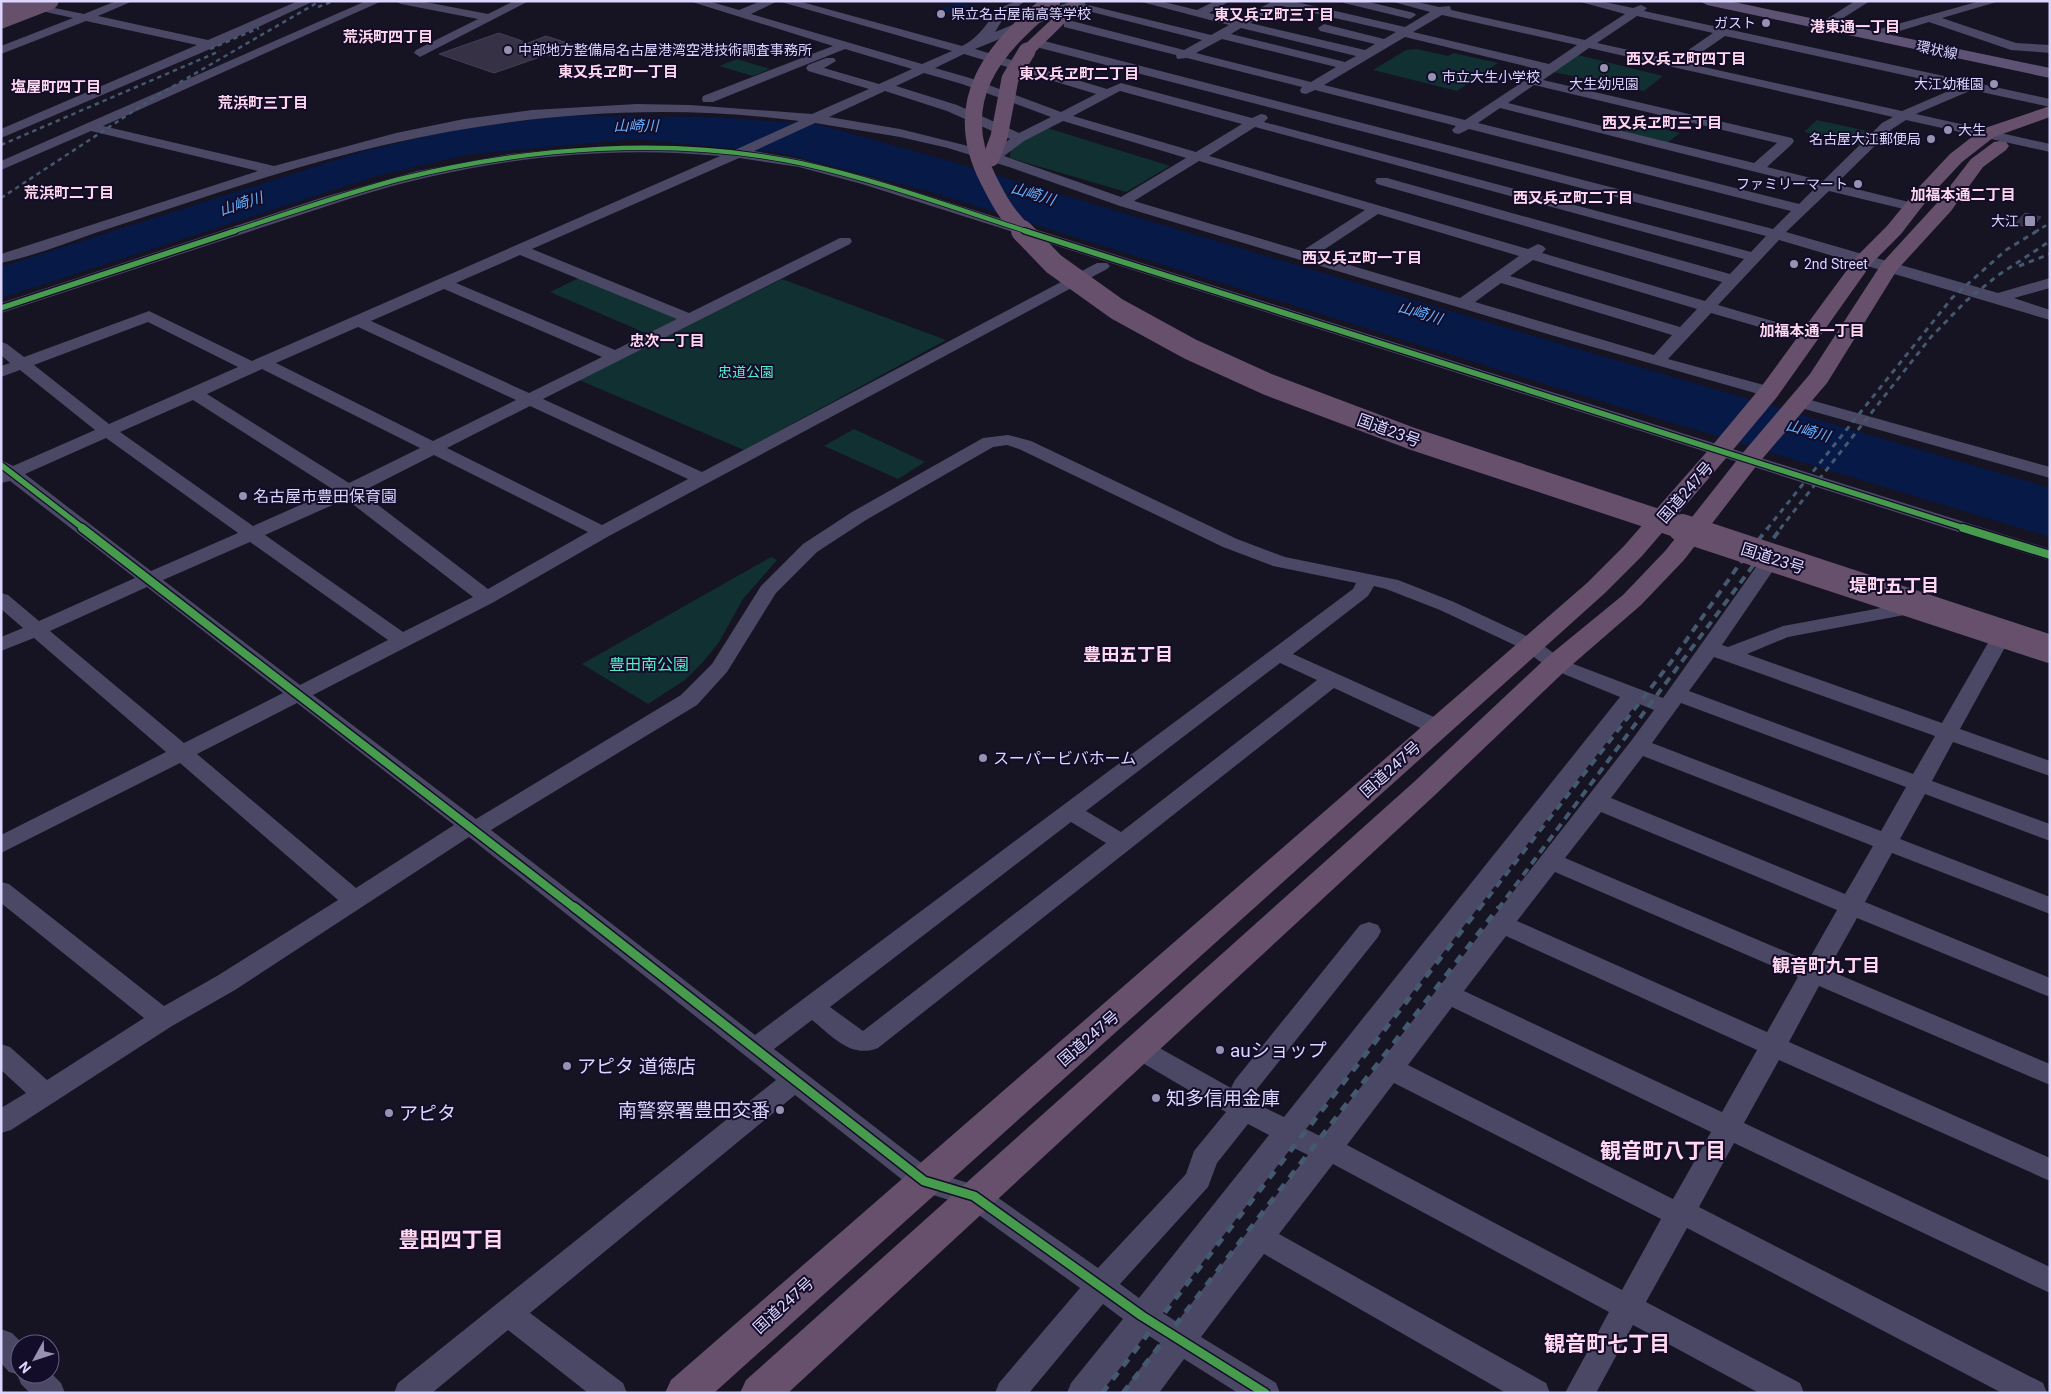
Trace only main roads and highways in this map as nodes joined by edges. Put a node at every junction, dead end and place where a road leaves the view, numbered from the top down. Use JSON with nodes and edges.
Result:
{"nodes":[{"id":1,"x":56,"y":1,"type":"edge"},
{"id":2,"x":1031,"y":1,"type":"edge"},
{"id":3,"x":1052,"y":1,"type":"edge"},
{"id":4,"x":1707,"y":1,"type":"edge"},
{"id":5,"x":1731,"y":1,"type":"edge"},
{"id":6,"x":40,"y":3,"type":"edge"},
{"id":7,"x":1076,"y":4,"type":"edge"},
{"id":8,"x":1,"y":18,"type":"edge"},
{"id":9,"x":1008,"y":38,"type":"junction"},
{"id":10,"x":2050,"y":68,"type":"edge"},
{"id":11,"x":2050,"y":73,"type":"edge"},
{"id":12,"x":2050,"y":111,"type":"edge"},
{"id":13,"x":2050,"y":123,"type":"edge"},
{"id":14,"x":993,"y":157,"type":"junction"},
{"id":15,"x":1737,"y":453,"type":"junction"},
{"id":16,"x":2050,"y":637,"type":"edge"},
{"id":17,"x":2050,"y":650,"type":"edge"},
{"id":18,"x":685,"y":1393,"type":"edge"},
{"id":19,"x":760,"y":1393,"type":"edge"}],
"edges":[{"from":1,"to":6,"type":"highway"},
{"from":2,"to":9,"type":"highway"},
{"from":3,"to":9,"type":"highway","name":"国道23号","bridge":true},
{"from":4,"to":11,"type":"main road","name":"環状線"},
{"from":5,"to":10,"type":"main road","name":"環状線"},
{"from":6,"to":8,"type":"highway"},
{"from":7,"to":14,"type":"highway","bridge":true},
{"from":7,"to":14,"type":"highway","name":"国道23号"},
{"from":9,"to":17,"type":"highway","name":"国道23号","bridge":true},
{"from":12,"to":15,"type":"highway","name":"国道247号"},
{"from":13,"to":15,"type":"highway","name":"国道247号"},
{"from":14,"to":16,"type":"highway","name":"国道23号"},
{"from":15,"to":18,"type":"highway","name":"国道247号"},
{"from":15,"to":19,"type":"highway","name":"国道247号"}]}
